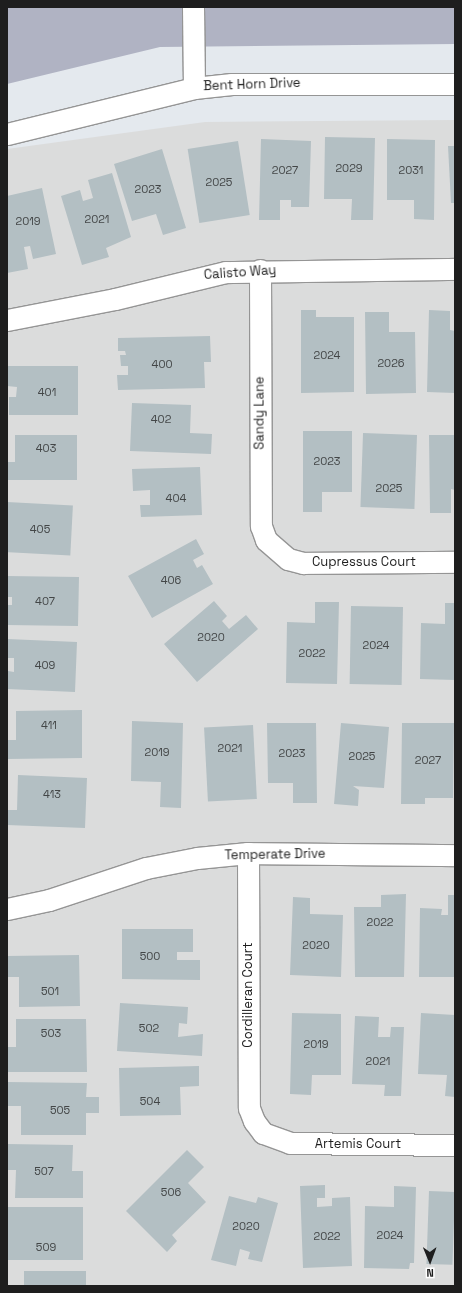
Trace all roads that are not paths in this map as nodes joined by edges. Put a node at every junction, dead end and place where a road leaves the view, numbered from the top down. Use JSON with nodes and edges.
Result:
{"nodes":[{"id":1,"x":193,"y":7,"type":"edge"},
{"id":2,"x":455,"y":84,"type":"edge"},
{"id":3,"x":194,"y":88,"type":"junction"},
{"id":4,"x":7,"y":134,"type":"edge"},
{"id":5,"x":455,"y":269,"type":"edge"},
{"id":6,"x":260,"y":270,"type":"junction"},
{"id":7,"x":7,"y":320,"type":"edge"},
{"id":8,"x":276,"y":551,"type":"joint"},
{"id":9,"x":455,"y":562,"type":"edge"},
{"id":10,"x":248,"y":853,"type":"junction"},
{"id":11,"x":455,"y":855,"type":"edge"},
{"id":12,"x":7,"y":909,"type":"edge"},
{"id":13,"x":263,"y":1133,"type":"joint"},
{"id":14,"x":455,"y":1145,"type":"edge"}],
"edges":[{"from":1,"to":3,"type":"street"},
{"from":2,"to":3,"type":"street","name":"Bent Horn Drive"},
{"from":3,"to":4,"type":"street","name":"Bent Horn Drive"},
{"from":5,"to":6,"type":"street","name":"Calisto Way"},
{"from":6,"to":7,"type":"street","name":"Calisto Way"},
{"from":6,"to":8,"type":"street","name":"Sandy Lane"},
{"from":8,"to":9,"type":"street","name":"Cupressus Court"},
{"from":10,"to":11,"type":"street","name":"Temperate Drive"},
{"from":10,"to":12,"type":"street","name":"Temperate Drive"},
{"from":10,"to":13,"type":"street","name":"Cordilleran Court"},
{"from":13,"to":14,"type":"street","name":"Artemis Court"}]}
